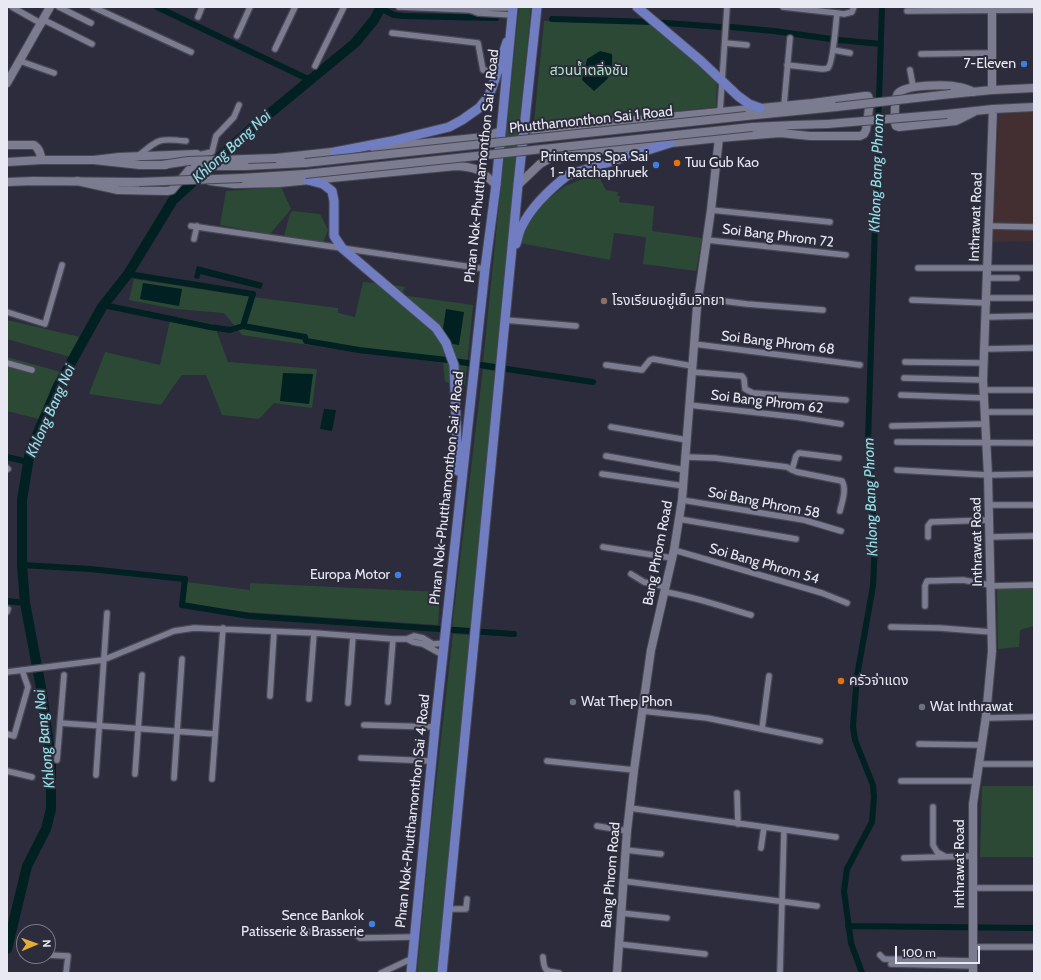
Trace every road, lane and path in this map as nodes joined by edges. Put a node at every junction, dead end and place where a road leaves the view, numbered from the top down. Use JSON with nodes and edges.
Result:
{"nodes":[{"id":1,"x":12,"y":7,"type":"edge"},
{"id":2,"x":50,"y":7,"type":"edge"},
{"id":3,"x":59,"y":7,"type":"edge"},
{"id":4,"x":93,"y":7,"type":"edge"},
{"id":5,"x":202,"y":7,"type":"edge"},
{"id":6,"x":250,"y":7,"type":"edge"},
{"id":7,"x":295,"y":7,"type":"edge"},
{"id":8,"x":344,"y":7,"type":"edge"},
{"id":9,"x":399,"y":7,"type":"edge"},
{"id":10,"x":537,"y":7,"type":"edge"},
{"id":11,"x":728,"y":7,"type":"edge"},
{"id":12,"x":783,"y":7,"type":"edge"},
{"id":13,"x":854,"y":7,"type":"edge"},
{"id":14,"x":638,"y":8,"type":"edge"},
{"id":15,"x":992,"y":9,"type":"edge"},
{"id":16,"x":513,"y":10,"type":"edge"},
{"id":17,"x":1034,"y":10,"type":"edge"},
{"id":18,"x":907,"y":11,"type":"dead end"},
{"id":19,"x":837,"y":13,"type":"junction"},
{"id":20,"x":198,"y":17,"type":"dead end"},
{"id":21,"x":43,"y":22,"type":"junction"},
{"id":22,"x":91,"y":23,"type":"dead end"},
{"id":23,"x":512,"y":26,"type":"junction"},
{"id":24,"x":392,"y":33,"type":"dead end"},
{"id":25,"x":237,"y":36,"type":"dead end"},
{"id":26,"x":790,"y":38,"type":"dead end"},
{"id":27,"x":725,"y":43,"type":"junction"},
{"id":28,"x":92,"y":44,"type":"dead end"},
{"id":29,"x":747,"y":45,"type":"dead end"},
{"id":30,"x":275,"y":49,"type":"dead end"},
{"id":31,"x":833,"y":50,"type":"junction"},
{"id":32,"x":191,"y":52,"type":"dead end"},
{"id":33,"x":850,"y":53,"type":"dead end"},
{"id":34,"x":992,"y":53,"type":"junction"},
{"id":35,"x":921,"y":54,"type":"dead end"},
{"id":36,"x":20,"y":60,"type":"junction"},
{"id":37,"x":787,"y":65,"type":"junction"},
{"id":38,"x":314,"y":66,"type":"dead end"},
{"id":39,"x":910,"y":70,"type":"dead end"},
{"id":40,"x":496,"y":72,"type":"junction"},
{"id":41,"x":507,"y":72,"type":"junction"},
{"id":42,"x":54,"y":73,"type":"dead end"},
{"id":43,"x":722,"y":80,"type":"junction"},
{"id":44,"x":7,"y":84,"type":"edge"},
{"id":45,"x":913,"y":86,"type":"junction"},
{"id":46,"x":1034,"y":88,"type":"edge"},
{"id":47,"x":992,"y":90,"type":"junction"},
{"id":48,"x":974,"y":92,"type":"junction"},
{"id":49,"x":239,"y":105,"type":"dead end"},
{"id":50,"x":784,"y":105,"type":"junction"},
{"id":51,"x":774,"y":106,"type":"junction"},
{"id":52,"x":1034,"y":107,"type":"edge"},
{"id":53,"x":760,"y":108,"type":"junction"},
{"id":54,"x":993,"y":109,"type":"junction"},
{"id":55,"x":800,"y":110,"type":"junction"},
{"id":56,"x":720,"y":112,"type":"junction"},
{"id":57,"x":974,"y":112,"type":"junction"},
{"id":58,"x":525,"y":124,"type":"junction"},
{"id":59,"x":594,"y":125,"type":"junction"},
{"id":60,"x":824,"y":125,"type":"junction"},
{"id":61,"x":501,"y":130,"type":"junction"},
{"id":62,"x":780,"y":133,"type":"junction"},
{"id":63,"x":719,"y":138,"type":"junction"},
{"id":64,"x":186,"y":141,"type":"dead end"},
{"id":65,"x":433,"y":142,"type":"junction"},
{"id":66,"x":670,"y":143,"type":"junction"},
{"id":67,"x":7,"y":145,"type":"edge"},
{"id":68,"x":335,"y":152,"type":"junction"},
{"id":69,"x":592,"y":152,"type":"junction"},
{"id":70,"x":198,"y":155,"type":"junction"},
{"id":71,"x":137,"y":156,"type":"junction"},
{"id":72,"x":42,"y":160,"type":"junction"},
{"id":73,"x":94,"y":160,"type":"junction"},
{"id":74,"x":7,"y":162,"type":"edge"},
{"id":75,"x":162,"y":165,"type":"junction"},
{"id":76,"x":430,"y":169,"type":"junction"},
{"id":77,"x":306,"y":177,"type":"junction"},
{"id":78,"x":201,"y":180,"type":"junction"},
{"id":79,"x":77,"y":181,"type":"junction"},
{"id":80,"x":7,"y":182,"type":"edge"},
{"id":81,"x":496,"y":185,"type":"junction"},
{"id":82,"x":518,"y":185,"type":"junction"},
{"id":83,"x":711,"y":210,"type":"junction"},
{"id":84,"x":830,"y":222,"type":"dead end"},
{"id":85,"x":988,"y":226,"type":"junction"},
{"id":86,"x":1034,"y":227,"type":"edge"},
{"id":87,"x":194,"y":238,"type":"dead end"},
{"id":88,"x":707,"y":240,"type":"junction"},
{"id":89,"x":342,"y":248,"type":"junction"},
{"id":90,"x":846,"y":256,"type":"dead end"},
{"id":91,"x":511,"y":257,"type":"junction"},
{"id":92,"x":62,"y":265,"type":"dead end"},
{"id":93,"x":918,"y":268,"type":"dead end"},
{"id":94,"x":1034,"y":268,"type":"edge"},
{"id":95,"x":485,"y":269,"type":"junction"},
{"id":96,"x":987,"y":269,"type":"junction"},
{"id":97,"x":987,"y":278,"type":"junction"},
{"id":98,"x":1017,"y":278,"type":"dead end"},
{"id":99,"x":699,"y":298,"type":"junction"},
{"id":100,"x":1034,"y":298,"type":"edge"},
{"id":101,"x":912,"y":300,"type":"dead end"},
{"id":102,"x":987,"y":300,"type":"junction"},
{"id":103,"x":823,"y":310,"type":"dead end"},
{"id":104,"x":7,"y":312,"type":"edge"},
{"id":105,"x":1034,"y":316,"type":"edge"},
{"id":106,"x":986,"y":317,"type":"junction"},
{"id":107,"x":504,"y":320,"type":"junction"},
{"id":108,"x":576,"y":326,"type":"dead end"},
{"id":109,"x":694,"y":344,"type":"junction"},
{"id":110,"x":1034,"y":348,"type":"edge"},
{"id":111,"x":985,"y":349,"type":"junction"},
{"id":112,"x":905,"y":362,"type":"dead end"},
{"id":113,"x":984,"y":362,"type":"junction"},
{"id":114,"x":7,"y":363,"type":"edge"},
{"id":115,"x":606,"y":366,"type":"dead end"},
{"id":116,"x":860,"y":366,"type":"dead end"},
{"id":117,"x":32,"y":370,"type":"dead end"},
{"id":118,"x":692,"y":371,"type":"junction"},
{"id":119,"x":904,"y":378,"type":"dead end"},
{"id":120,"x":737,"y":380,"type":"dead end"},
{"id":121,"x":983,"y":380,"type":"junction"},
{"id":122,"x":1034,"y":390,"type":"edge"},
{"id":123,"x":984,"y":394,"type":"junction"},
{"id":124,"x":901,"y":395,"type":"dead end"},
{"id":125,"x":846,"y":400,"type":"dead end"},
{"id":126,"x":689,"y":405,"type":"junction"},
{"id":127,"x":985,"y":412,"type":"junction"},
{"id":128,"x":1034,"y":412,"type":"edge"},
{"id":129,"x":841,"y":424,"type":"dead end"},
{"id":130,"x":985,"y":424,"type":"junction"},
{"id":131,"x":892,"y":426,"type":"dead end"},
{"id":132,"x":611,"y":428,"type":"dead end"},
{"id":133,"x":688,"y":440,"type":"junction"},
{"id":134,"x":897,"y":442,"type":"dead end"},
{"id":135,"x":986,"y":442,"type":"junction"},
{"id":136,"x":1034,"y":442,"type":"edge"},
{"id":137,"x":606,"y":456,"type":"dead end"},
{"id":138,"x":686,"y":457,"type":"junction"},
{"id":139,"x":838,"y":458,"type":"dead end"},
{"id":140,"x":685,"y":470,"type":"junction"},
{"id":141,"x":792,"y":470,"type":"junction"},
{"id":142,"x":897,"y":470,"type":"dead end"},
{"id":143,"x":602,"y":474,"type":"dead end"},
{"id":144,"x":988,"y":474,"type":"junction"},
{"id":145,"x":1034,"y":474,"type":"edge"},
{"id":146,"x":684,"y":486,"type":"junction"},
{"id":147,"x":682,"y":500,"type":"junction"},
{"id":148,"x":460,"y":503,"type":"junction"},
{"id":149,"x":989,"y":505,"type":"junction"},
{"id":150,"x":1034,"y":505,"type":"edge"},
{"id":151,"x":840,"y":511,"type":"dead end"},
{"id":152,"x":679,"y":520,"type":"junction"},
{"id":153,"x":989,"y":520,"type":"junction"},
{"id":154,"x":841,"y":531,"type":"dead end"},
{"id":155,"x":1034,"y":536,"type":"edge"},
{"id":156,"x":928,"y":537,"type":"dead end"},
{"id":157,"x":989,"y":537,"type":"junction"},
{"id":158,"x":796,"y":539,"type":"dead end"},
{"id":159,"x":602,"y":547,"type":"dead end"},
{"id":160,"x":673,"y":554,"type":"junction"},
{"id":161,"x":632,"y":574,"type":"dead end"},
{"id":162,"x":1034,"y":585,"type":"edge"},
{"id":163,"x":990,"y":586,"type":"junction"},
{"id":164,"x":665,"y":589,"type":"junction"},
{"id":165,"x":847,"y":603,"type":"dead end"},
{"id":166,"x":925,"y":606,"type":"dead end"},
{"id":167,"x":107,"y":613,"type":"dead end"},
{"id":168,"x":751,"y":614,"type":"dead end"},
{"id":169,"x":891,"y":627,"type":"dead end"},
{"id":170,"x":223,"y":628,"type":"junction"},
{"id":171,"x":274,"y":632,"type":"junction"},
{"id":172,"x":991,"y":632,"type":"junction"},
{"id":173,"x":314,"y":633,"type":"junction"},
{"id":174,"x":353,"y":636,"type":"junction"},
{"id":175,"x":407,"y":639,"type":"junction"},
{"id":176,"x":393,"y":640,"type":"junction"},
{"id":177,"x":444,"y":643,"type":"junction"},
{"id":178,"x":443,"y":654,"type":"junction"},
{"id":179,"x":182,"y":659,"type":"dead end"},
{"id":180,"x":103,"y":660,"type":"junction"},
{"id":181,"x":22,"y":670,"type":"junction"},
{"id":182,"x":7,"y":672,"type":"edge"},
{"id":183,"x":64,"y":675,"type":"dead end"},
{"id":184,"x":142,"y":675,"type":"dead end"},
{"id":185,"x":769,"y":676,"type":"dead end"},
{"id":186,"x":270,"y":696,"type":"dead end"},
{"id":187,"x":309,"y":699,"type":"dead end"},
{"id":188,"x":388,"y":702,"type":"dead end"},
{"id":189,"x":348,"y":703,"type":"dead end"},
{"id":190,"x":642,"y":711,"type":"junction"},
{"id":191,"x":1034,"y":717,"type":"edge"},
{"id":192,"x":986,"y":718,"type":"junction"},
{"id":193,"x":60,"y":723,"type":"junction"},
{"id":194,"x":364,"y":725,"type":"dead end"},
{"id":195,"x":99,"y":726,"type":"junction"},
{"id":196,"x":435,"y":727,"type":"junction"},
{"id":197,"x":138,"y":729,"type":"junction"},
{"id":198,"x":762,"y":729,"type":"junction"},
{"id":199,"x":177,"y":732,"type":"junction"},
{"id":200,"x":7,"y":734,"type":"edge"},
{"id":201,"x":215,"y":734,"type":"junction"},
{"id":202,"x":820,"y":741,"type":"dead end"},
{"id":203,"x":919,"y":744,"type":"dead end"},
{"id":204,"x":982,"y":744,"type":"junction"},
{"id":205,"x":362,"y":758,"type":"dead end"},
{"id":206,"x":57,"y":760,"type":"dead end"},
{"id":207,"x":432,"y":761,"type":"junction"},
{"id":208,"x":547,"y":761,"type":"dead end"},
{"id":209,"x":979,"y":764,"type":"junction"},
{"id":210,"x":1034,"y":764,"type":"edge"},
{"id":211,"x":634,"y":770,"type":"junction"},
{"id":212,"x":7,"y":771,"type":"edge"},
{"id":213,"x":96,"y":774,"type":"dead end"},
{"id":214,"x":135,"y":774,"type":"dead end"},
{"id":215,"x":32,"y":777,"type":"dead end"},
{"id":216,"x":174,"y":778,"type":"dead end"},
{"id":217,"x":212,"y":779,"type":"dead end"},
{"id":218,"x":901,"y":781,"type":"dead end"},
{"id":219,"x":976,"y":781,"type":"junction"},
{"id":220,"x":737,"y":793,"type":"dead end"},
{"id":221,"x":933,"y":807,"type":"dead end"},
{"id":222,"x":630,"y":808,"type":"junction"},
{"id":223,"x":738,"y":824,"type":"junction"},
{"id":224,"x":597,"y":826,"type":"dead end"},
{"id":225,"x":764,"y":827,"type":"junction"},
{"id":226,"x":784,"y":830,"type":"junction"},
{"id":227,"x":627,"y":831,"type":"junction"},
{"id":228,"x":836,"y":837,"type":"dead end"},
{"id":229,"x":761,"y":848,"type":"dead end"},
{"id":230,"x":626,"y":850,"type":"junction"},
{"id":231,"x":661,"y":854,"type":"dead end"},
{"id":232,"x":944,"y":856,"type":"junction"},
{"id":233,"x":974,"y":856,"type":"junction"},
{"id":234,"x":904,"y":858,"type":"dead end"},
{"id":235,"x":623,"y":881,"type":"junction"},
{"id":236,"x":974,"y":888,"type":"junction"},
{"id":237,"x":1034,"y":888,"type":"edge"},
{"id":238,"x":467,"y":900,"type":"dead end"},
{"id":239,"x":782,"y":901,"type":"junction"},
{"id":240,"x":817,"y":906,"type":"dead end"},
{"id":241,"x":448,"y":909,"type":"junction"},
{"id":242,"x":621,"y":913,"type":"junction"},
{"id":243,"x":667,"y":918,"type":"dead end"},
{"id":244,"x":304,"y":932,"type":"dead end"},
{"id":245,"x":415,"y":937,"type":"junction"},
{"id":246,"x":618,"y":944,"type":"junction"},
{"id":247,"x":973,"y":947,"type":"junction"},
{"id":248,"x":1034,"y":947,"type":"edge"},
{"id":249,"x":705,"y":954,"type":"dead end"},
{"id":250,"x":56,"y":955,"type":"edge"},
{"id":251,"x":880,"y":955,"type":"dead end"},
{"id":252,"x":543,"y":956,"type":"dead end"},
{"id":253,"x":413,"y":958,"type":"junction"},
{"id":254,"x":892,"y":964,"type":"dead end"},
{"id":255,"x":973,"y":967,"type":"edge"},
{"id":256,"x":66,"y":973,"type":"edge"},
{"id":257,"x":382,"y":973,"type":"edge"},
{"id":258,"x":411,"y":973,"type":"edge"},
{"id":259,"x":442,"y":973,"type":"edge"},
{"id":260,"x":559,"y":973,"type":"edge"},
{"id":261,"x":617,"y":973,"type":"edge"},
{"id":262,"x":780,"y":973,"type":"edge"}],
"edges":[{"from":1,"to":21,"type":"street"},
{"from":2,"to":21,"type":"main road"},
{"from":3,"to":22,"type":"street"},
{"from":4,"to":32,"type":"street"},
{"from":5,"to":20,"type":"street"},
{"from":6,"to":25,"type":"street"},
{"from":7,"to":30,"type":"street"},
{"from":8,"to":38,"type":"street"},
{"from":9,"to":16,"type":"street"},
{"from":10,"to":58,"type":"main road"},
{"from":11,"to":27,"type":"street"},
{"from":12,"to":19,"type":"street"},
{"from":13,"to":19,"type":"street"},
{"from":14,"to":43,"type":"main road"},
{"from":15,"to":17,"type":"street"},
{"from":15,"to":18,"type":"street"},
{"from":15,"to":34,"type":"main road"},
{"from":16,"to":23,"type":"main road","name":"Phran Nok-Phutthamonthon Sai 4 Road"},
{"from":19,"to":31,"type":"street"},
{"from":21,"to":28,"type":"street"},
{"from":21,"to":36,"type":"main road"},
{"from":23,"to":40,"type":"main road"},
{"from":23,"to":41,"type":"main road","name":"Phran Nok-Phutthamonthon Sai 4 Road"},
{"from":24,"to":40,"type":"street"},
{"from":26,"to":37,"type":"street"},
{"from":27,"to":29,"type":"street"},
{"from":27,"to":43,"type":"street"},
{"from":31,"to":33,"type":"street"},
{"from":31,"to":37,"type":"street"},
{"from":34,"to":35,"type":"street"},
{"from":34,"to":47,"type":"main road"},
{"from":36,"to":42,"type":"street"},
{"from":36,"to":44,"type":"main road"},
{"from":37,"to":50,"type":"street"},
{"from":39,"to":45,"type":"street"},
{"from":40,"to":41,"type":"street"},
{"from":40,"to":68,"type":"main road"},
{"from":41,"to":61,"type":"main road","name":"Phran Nok-Phutthamonthon Sai 4 Road"},
{"from":43,"to":53,"type":"main road"},
{"from":43,"to":56,"type":"street"},
{"from":45,"to":48,"type":"main road"},
{"from":45,"to":57,"type":"main road"},
{"from":46,"to":47,"type":"main road","name":"Phutthamonthon Sai 1 Road"},
{"from":47,"to":48,"type":"main road","name":"Phutthamonthon Sai 1 Road"},
{"from":48,"to":55,"type":"main road","name":"Phutthamonthon Sai 1 Road","bridge":true},
{"from":49,"to":70,"type":"street"},
{"from":50,"to":51,"type":"main road"},
{"from":50,"to":62,"type":"main road"},
{"from":51,"to":53,"type":"main road"},
{"from":51,"to":55,"type":"main road"},
{"from":52,"to":54,"type":"main road","name":"Phutthamonthon Sai 1 Road"},
{"from":53,"to":56,"type":"main road"},
{"from":54,"to":57,"type":"main road","name":"Phutthamonthon Sai 1 Road"},
{"from":54,"to":85,"type":"main road","name":"Inthrawat Road"},
{"from":55,"to":75,"type":"main road","name":"Phutthamonthon Sai 1 Road","bridge":true},
{"from":56,"to":59,"type":"main road"},
{"from":57,"to":60,"type":"main road","name":"Phutthamonthon Sai 1 Road","bridge":true},
{"from":58,"to":59,"type":"main road"},
{"from":58,"to":82,"type":"main road"},
{"from":59,"to":69,"type":"main road"},
{"from":60,"to":62,"type":"main road"},
{"from":60,"to":77,"type":"main road","name":"Phutthamonthon Sai 1 Road","bridge":true},
{"from":61,"to":65,"type":"main road"},
{"from":61,"to":81,"type":"main road","name":"Phran Nok-Phutthamonthon Sai 4 Road"},
{"from":62,"to":63,"type":"main road"},
{"from":63,"to":66,"type":"main road"},
{"from":63,"to":83,"type":"main road","name":"Bang Phrom Road"},
{"from":64,"to":71,"type":"street"},
{"from":65,"to":68,"type":"main road"},
{"from":65,"to":76,"type":"main road"},
{"from":66,"to":69,"type":"main road"},
{"from":66,"to":91,"type":"main road"},
{"from":67,"to":72,"type":"main road"},
{"from":68,"to":75,"type":"main road","bridge":true},
{"from":69,"to":82,"type":"main road"},
{"from":70,"to":71,"type":"main road"},
{"from":70,"to":79,"type":"main road"},
{"from":71,"to":73,"type":"main road"},
{"from":72,"to":73,"type":"main road","name":"Phutthamonthon Sai 1 Road"},
{"from":72,"to":74,"type":"main road","name":"Phutthamonthon Sai 1 Road"},
{"from":73,"to":75,"type":"main road","name":"Phutthamonthon Sai 1 Road","bridge":true},
{"from":76,"to":77,"type":"main road"},
{"from":76,"to":81,"type":"main road"},
{"from":77,"to":78,"type":"main road","name":"Phutthamonthon Sai 1 Road","bridge":true},
{"from":77,"to":78,"type":"main road","bridge":true},
{"from":77,"to":89,"type":"main road"},
{"from":78,"to":79,"type":"main road","name":"Phutthamonthon Sai 1 Road","bridge":true},
{"from":79,"to":80,"type":"main road","name":"Phutthamonthon Sai 1 Road"},
{"from":81,"to":95,"type":"main road","name":"Phran Nok-Phutthamonthon Sai 4 Road"},
{"from":82,"to":91,"type":"main road"},
{"from":83,"to":84,"type":"street"},
{"from":83,"to":88,"type":"main road","name":"Bang Phrom Road"},
{"from":85,"to":86,"type":"street"},
{"from":85,"to":96,"type":"main road","name":"Inthrawat Road"},
{"from":87,"to":89,"type":"street"},
{"from":88,"to":90,"type":"street","name":"Soi Bang Phrom 72"},
{"from":88,"to":99,"type":"main road","name":"Bang Phrom Road"},
{"from":89,"to":95,"type":"street"},
{"from":89,"to":148,"type":"main road"},
{"from":91,"to":107,"type":"main road"},
{"from":92,"to":104,"type":"street"},
{"from":93,"to":96,"type":"street"},
{"from":94,"to":96,"type":"street"},
{"from":95,"to":148,"type":"main road","name":"Phran Nok-Phutthamonthon Sai 4 Road"},
{"from":96,"to":97,"type":"main road","name":"Inthrawat Road"},
{"from":97,"to":98,"type":"street"},
{"from":97,"to":102,"type":"main road","name":"Inthrawat Road"},
{"from":99,"to":103,"type":"street"},
{"from":99,"to":109,"type":"main road","name":"Bang Phrom Road"},
{"from":100,"to":102,"type":"street"},
{"from":101,"to":102,"type":"street"},
{"from":102,"to":106,"type":"main road","name":"Inthrawat Road"},
{"from":105,"to":106,"type":"street"},
{"from":106,"to":111,"type":"main road","name":"Inthrawat Road"},
{"from":107,"to":108,"type":"street"},
{"from":107,"to":241,"type":"main road"},
{"from":109,"to":116,"type":"street","name":"Soi Bang Phrom 68"},
{"from":109,"to":118,"type":"main road","name":"Bang Phrom Road"},
{"from":110,"to":111,"type":"street"},
{"from":111,"to":113,"type":"main road","name":"Inthrawat Road"},
{"from":112,"to":113,"type":"street"},
{"from":113,"to":121,"type":"main road","name":"Inthrawat Road"},
{"from":114,"to":117,"type":"street"},
{"from":115,"to":118,"type":"street"},
{"from":118,"to":120,"type":"street"},
{"from":118,"to":125,"type":"street"},
{"from":118,"to":126,"type":"main road","name":"Bang Phrom Road"},
{"from":119,"to":121,"type":"street"},
{"from":121,"to":123,"type":"main road","name":"Inthrawat Road"},
{"from":122,"to":123,"type":"street"},
{"from":123,"to":124,"type":"street"},
{"from":123,"to":127,"type":"main road","name":"Inthrawat Road"},
{"from":126,"to":129,"type":"street","name":"Soi Bang Phrom 62"},
{"from":126,"to":133,"type":"main road","name":"Bang Phrom Road"},
{"from":127,"to":128,"type":"street"},
{"from":127,"to":130,"type":"main road","name":"Inthrawat Road"},
{"from":130,"to":131,"type":"street"},
{"from":130,"to":135,"type":"main road","name":"Inthrawat Road"},
{"from":132,"to":133,"type":"street"},
{"from":133,"to":138,"type":"main road","name":"Bang Phrom Road"},
{"from":134,"to":135,"type":"street"},
{"from":135,"to":136,"type":"street"},
{"from":135,"to":144,"type":"main road","name":"Inthrawat Road"},
{"from":137,"to":140,"type":"street"},
{"from":138,"to":140,"type":"main road","name":"Bang Phrom Road"},
{"from":138,"to":141,"type":"street"},
{"from":139,"to":141,"type":"street"},
{"from":140,"to":146,"type":"main road","name":"Bang Phrom Road"},
{"from":141,"to":151,"type":"street"},
{"from":142,"to":144,"type":"street"},
{"from":143,"to":146,"type":"street"},
{"from":144,"to":145,"type":"street"},
{"from":144,"to":149,"type":"main road","name":"Inthrawat Road"},
{"from":146,"to":147,"type":"main road","name":"Bang Phrom Road"},
{"from":147,"to":152,"type":"main road","name":"Bang Phrom Road"},
{"from":147,"to":154,"type":"street","name":"Soi Bang Phrom 58"},
{"from":148,"to":177,"type":"main road","name":"Phran Nok-Phutthamonthon Sai 4 Road"},
{"from":149,"to":150,"type":"street"},
{"from":149,"to":153,"type":"main road","name":"Inthrawat Road"},
{"from":152,"to":158,"type":"street"},
{"from":152,"to":160,"type":"main road","name":"Bang Phrom Road"},
{"from":153,"to":156,"type":"street"},
{"from":153,"to":157,"type":"main road","name":"Inthrawat Road"},
{"from":155,"to":157,"type":"street"},
{"from":157,"to":163,"type":"main road","name":"Inthrawat Road"},
{"from":159,"to":160,"type":"street","name":"Soi Bang Phrom 54"},
{"from":160,"to":164,"type":"main road","name":"Bang Phrom Road"},
{"from":160,"to":165,"type":"street","name":"Soi Bang Phrom 54"},
{"from":161,"to":164,"type":"street"},
{"from":162,"to":163,"type":"street"},
{"from":163,"to":166,"type":"street"},
{"from":163,"to":172,"type":"main road","name":"Inthrawat Road"},
{"from":164,"to":168,"type":"street"},
{"from":164,"to":190,"type":"main road","name":"Bang Phrom Road"},
{"from":167,"to":180,"type":"street"},
{"from":169,"to":172,"type":"street"},
{"from":170,"to":171,"type":"street"},
{"from":170,"to":180,"type":"street"},
{"from":170,"to":201,"type":"street"},
{"from":171,"to":173,"type":"street"},
{"from":171,"to":186,"type":"street"},
{"from":172,"to":192,"type":"main road","name":"Inthrawat Road"},
{"from":173,"to":174,"type":"street"},
{"from":173,"to":187,"type":"street"},
{"from":174,"to":176,"type":"street"},
{"from":174,"to":189,"type":"street"},
{"from":175,"to":176,"type":"street"},
{"from":175,"to":177,"type":"street"},
{"from":175,"to":178,"type":"street"},
{"from":176,"to":188,"type":"street"},
{"from":177,"to":178,"type":"main road","name":"Phran Nok-Phutthamonthon Sai 4 Road"},
{"from":178,"to":196,"type":"main road","name":"Phran Nok-Phutthamonthon Sai 4 Road"},
{"from":179,"to":199,"type":"street"},
{"from":180,"to":181,"type":"street"},
{"from":180,"to":195,"type":"street"},
{"from":181,"to":182,"type":"street"},
{"from":181,"to":200,"type":"street"},
{"from":183,"to":193,"type":"street"},
{"from":184,"to":197,"type":"street"},
{"from":185,"to":198,"type":"street"},
{"from":190,"to":198,"type":"street"},
{"from":190,"to":211,"type":"main road","name":"Bang Phrom Road"},
{"from":191,"to":192,"type":"street"},
{"from":192,"to":204,"type":"main road","name":"Inthrawat Road"},
{"from":193,"to":195,"type":"street"},
{"from":193,"to":206,"type":"street"},
{"from":194,"to":196,"type":"street"},
{"from":195,"to":197,"type":"street"},
{"from":195,"to":213,"type":"street"},
{"from":196,"to":207,"type":"main road","name":"Phran Nok-Phutthamonthon Sai 4 Road"},
{"from":197,"to":199,"type":"street"},
{"from":197,"to":214,"type":"street"},
{"from":198,"to":202,"type":"street"},
{"from":199,"to":201,"type":"street"},
{"from":199,"to":216,"type":"street"},
{"from":201,"to":217,"type":"street"},
{"from":203,"to":204,"type":"street"},
{"from":204,"to":209,"type":"main road","name":"Inthrawat Road"},
{"from":205,"to":207,"type":"street"},
{"from":207,"to":245,"type":"main road","name":"Phran Nok-Phutthamonthon Sai 4 Road"},
{"from":208,"to":211,"type":"street"},
{"from":209,"to":210,"type":"street"},
{"from":209,"to":219,"type":"main road","name":"Inthrawat Road"},
{"from":211,"to":222,"type":"main road","name":"Bang Phrom Road"},
{"from":212,"to":215,"type":"street"},
{"from":218,"to":219,"type":"street"},
{"from":219,"to":233,"type":"main road","name":"Inthrawat Road"},
{"from":220,"to":223,"type":"street"},
{"from":221,"to":232,"type":"street"},
{"from":222,"to":223,"type":"street"},
{"from":222,"to":227,"type":"main road","name":"Bang Phrom Road"},
{"from":223,"to":225,"type":"street"},
{"from":224,"to":227,"type":"street"},
{"from":225,"to":226,"type":"street"},
{"from":225,"to":229,"type":"street"},
{"from":226,"to":228,"type":"street"},
{"from":226,"to":239,"type":"street"},
{"from":227,"to":230,"type":"main road","name":"Bang Phrom Road"},
{"from":230,"to":231,"type":"street"},
{"from":230,"to":235,"type":"main road","name":"Bang Phrom Road"},
{"from":232,"to":233,"type":"street"},
{"from":232,"to":234,"type":"street"},
{"from":233,"to":236,"type":"main road","name":"Inthrawat Road"},
{"from":235,"to":239,"type":"street"},
{"from":235,"to":242,"type":"main road","name":"Bang Phrom Road"},
{"from":236,"to":237,"type":"street"},
{"from":236,"to":247,"type":"main road","name":"Inthrawat Road"},
{"from":238,"to":241,"type":"street"},
{"from":239,"to":240,"type":"street"},
{"from":239,"to":262,"type":"street"},
{"from":241,"to":259,"type":"main road"},
{"from":242,"to":243,"type":"street"},
{"from":242,"to":246,"type":"main road","name":"Bang Phrom Road"},
{"from":244,"to":245,"type":"street"},
{"from":245,"to":253,"type":"main road","name":"Phran Nok-Phutthamonthon Sai 4 Road"},
{"from":246,"to":249,"type":"street"},
{"from":246,"to":261,"type":"main road","name":"Bang Phrom Road"},
{"from":247,"to":248,"type":"street"},
{"from":247,"to":255,"type":"main road","name":"Inthrawat Road"},
{"from":250,"to":256,"type":"street"},
{"from":251,"to":255,"type":"street"},
{"from":252,"to":260,"type":"street"},
{"from":253,"to":257,"type":"street"},
{"from":253,"to":258,"type":"main road","name":"Phran Nok-Phutthamonthon Sai 4 Road"},
{"from":254,"to":255,"type":"street"}]}
